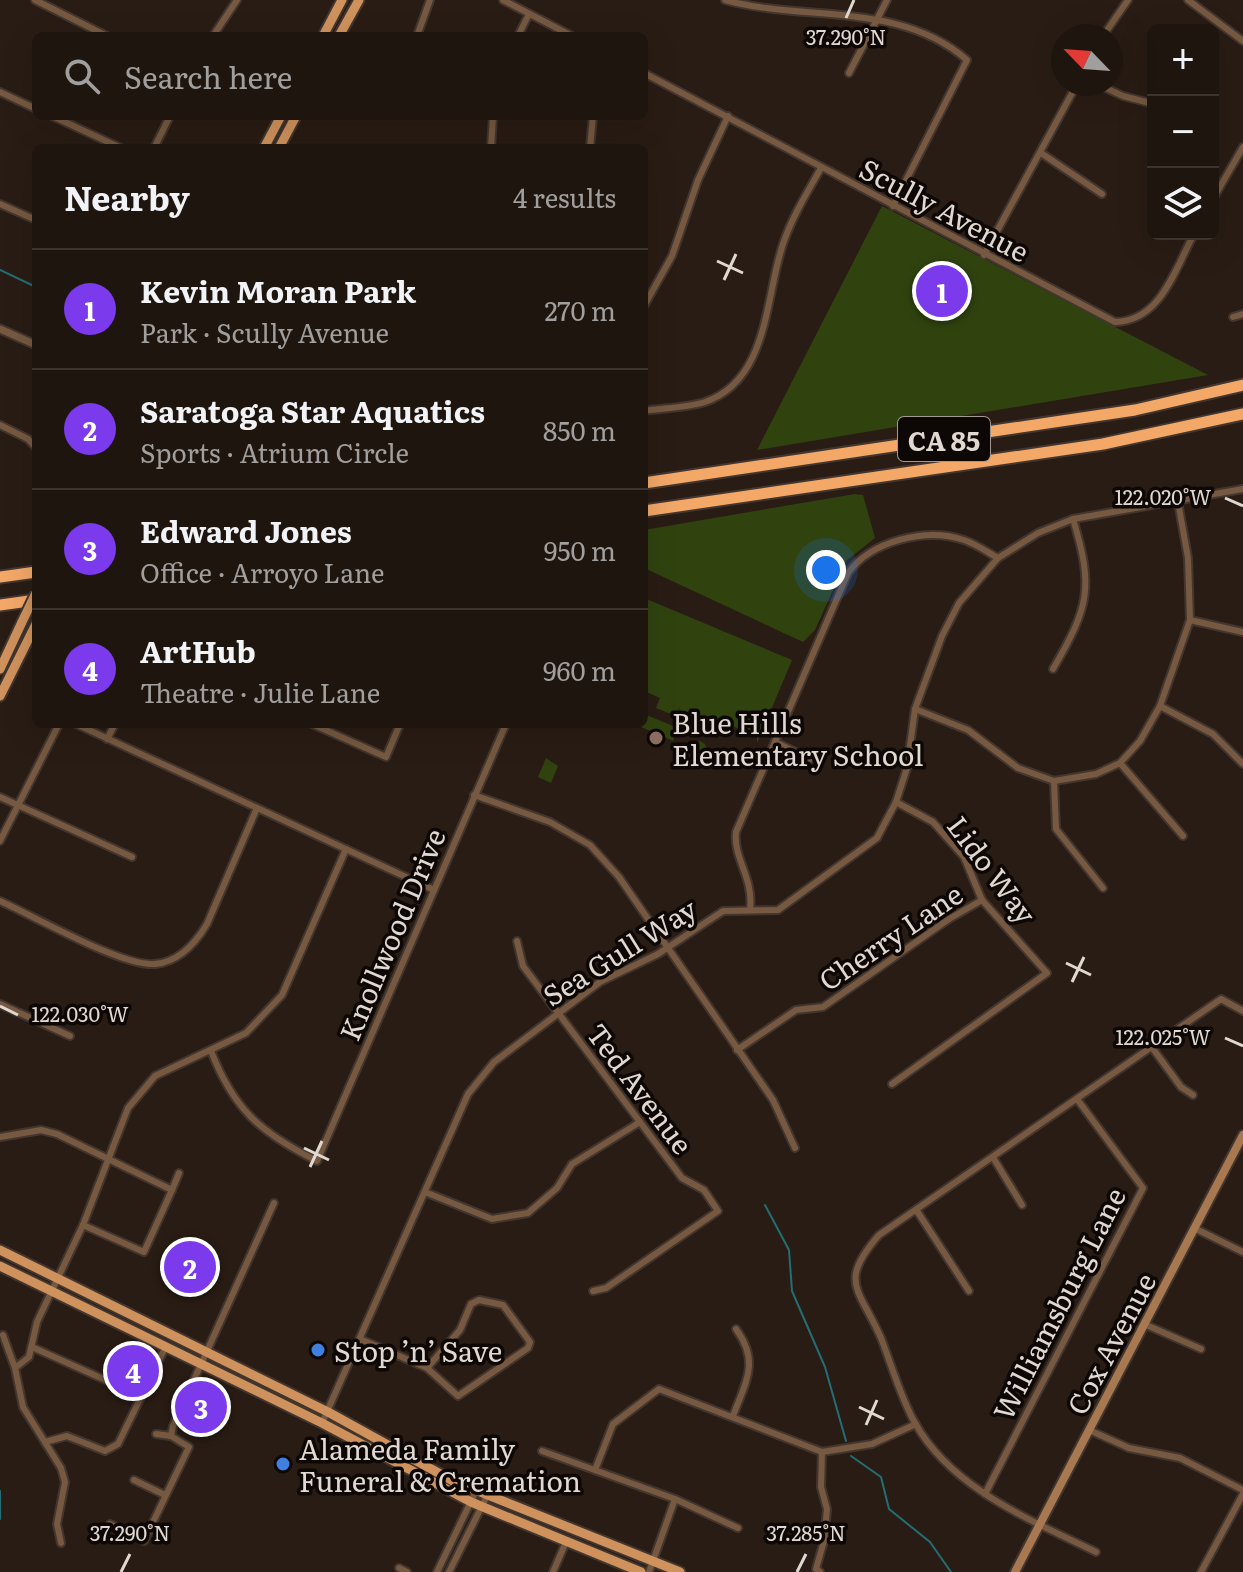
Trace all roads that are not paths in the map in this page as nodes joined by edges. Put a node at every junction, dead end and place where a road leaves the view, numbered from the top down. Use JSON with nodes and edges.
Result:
{"nodes":[{"id":1,"x":35,"y":0,"type":"edge"},
{"id":2,"x":237,"y":0,"type":"edge"},
{"id":3,"x":342,"y":0,"type":"edge"},
{"id":4,"x":359,"y":0,"type":"edge"},
{"id":5,"x":430,"y":0,"type":"edge"},
{"id":6,"x":503,"y":0,"type":"edge"},
{"id":7,"x":725,"y":0,"type":"edge"},
{"id":8,"x":887,"y":0,"type":"edge"},
{"id":9,"x":1128,"y":0,"type":"edge"},
{"id":10,"x":1188,"y":0,"type":"edge"},
{"id":11,"x":529,"y":14,"type":"junction"},
{"id":12,"x":877,"y":19,"type":"junction"},
{"id":13,"x":1111,"y":24,"type":"edge"},
{"id":14,"x":99,"y":32,"type":"edge"},
{"id":15,"x":216,"y":32,"type":"edge"},
{"id":16,"x":325,"y":32,"type":"edge"},
{"id":17,"x":341,"y":32,"type":"edge"},
{"id":18,"x":418,"y":32,"type":"edge"},
{"id":19,"x":520,"y":32,"type":"edge"},
{"id":20,"x":564,"y":32,"type":"edge"},
{"id":21,"x":1243,"y":41,"type":"edge"},
{"id":22,"x":849,"y":73,"type":"dead end"},
{"id":23,"x":648,"y":75,"type":"edge"},
{"id":24,"x":0,"y":92,"type":"edge"},
{"id":25,"x":1071,"y":96,"type":"edge"},
{"id":26,"x":1123,"y":96,"type":"edge"},
{"id":27,"x":1147,"y":102,"type":"edge"},
{"id":28,"x":32,"y":107,"type":"edge"},
{"id":29,"x":728,"y":116,"type":"junction"},
{"id":30,"x":61,"y":120,"type":"edge"},
{"id":31,"x":168,"y":120,"type":"edge"},
{"id":32,"x":279,"y":120,"type":"edge"},
{"id":33,"x":293,"y":120,"type":"edge"},
{"id":34,"x":493,"y":120,"type":"edge"},
{"id":35,"x":593,"y":120,"type":"edge"},
{"id":36,"x":112,"y":144,"type":"edge"},
{"id":37,"x":156,"y":144,"type":"edge"},
{"id":38,"x":266,"y":144,"type":"edge"},
{"id":39,"x":281,"y":144,"type":"edge"},
{"id":40,"x":491,"y":144,"type":"edge"},
{"id":41,"x":590,"y":144,"type":"edge"},
{"id":42,"x":1243,"y":147,"type":"edge"},
{"id":43,"x":1041,"y":153,"type":"junction"},
{"id":44,"x":821,"y":168,"type":"junction"},
{"id":45,"x":1219,"y":189,"type":"edge"},
{"id":46,"x":1102,"y":194,"type":"dead end"},
{"id":47,"x":0,"y":204,"type":"edge"},
{"id":48,"x":893,"y":206,"type":"junction"},
{"id":49,"x":32,"y":218,"type":"edge"},
{"id":50,"x":1191,"y":240,"type":"edge"},
{"id":51,"x":984,"y":255,"type":"junction"},
{"id":52,"x":648,"y":299,"type":"edge"},
{"id":53,"x":1243,"y":314,"type":"edge"},
{"id":54,"x":1233,"y":317,"type":"dead end"},
{"id":55,"x":0,"y":329,"type":"edge"},
{"id":56,"x":32,"y":343,"type":"edge"},
{"id":57,"x":1243,"y":385,"type":"edge"},
{"id":58,"x":648,"y":410,"type":"edge"},
{"id":59,"x":1243,"y":414,"type":"edge"},
{"id":60,"x":1,"y":429,"type":"edge"},
{"id":61,"x":32,"y":444,"type":"edge"},
{"id":62,"x":648,"y":482,"type":"edge"},
{"id":63,"x":1243,"y":489,"type":"edge"},
{"id":64,"x":1178,"y":502,"type":"junction"},
{"id":65,"x":648,"y":510,"type":"edge"},
{"id":66,"x":1073,"y":519,"type":"junction"},
{"id":67,"x":998,"y":558,"type":"junction"},
{"id":68,"x":32,"y":573,"type":"edge"},
{"id":69,"x":0,"y":577,"type":"edge"},
{"id":70,"x":32,"y":601,"type":"edge"},
{"id":71,"x":32,"y":601,"type":"edge"},
{"id":72,"x":0,"y":605,"type":"edge"},
{"id":73,"x":1190,"y":620,"type":"junction"},
{"id":74,"x":32,"y":632,"type":"edge"},
{"id":75,"x":1243,"y":632,"type":"edge"},
{"id":76,"x":0,"y":669,"type":"edge"},
{"id":77,"x":1053,"y":669,"type":"dead end"},
{"id":78,"x":0,"y":696,"type":"edge"},
{"id":79,"x":1160,"y":706,"type":"junction"},
{"id":80,"x":915,"y":709,"type":"junction"},
{"id":81,"x":57,"y":728,"type":"edge"},
{"id":82,"x":84,"y":728,"type":"edge"},
{"id":83,"x":113,"y":728,"type":"edge"},
{"id":84,"x":321,"y":728,"type":"edge"},
{"id":85,"x":398,"y":728,"type":"edge"},
{"id":86,"x":504,"y":728,"type":"edge"},
{"id":87,"x":107,"y":739,"type":"junction"},
{"id":88,"x":775,"y":742,"type":"junction"},
{"id":89,"x":810,"y":759,"type":"dead end"},
{"id":90,"x":1120,"y":763,"type":"junction"},
{"id":91,"x":1243,"y":764,"type":"edge"},
{"id":92,"x":1054,"y":781,"type":"junction"},
{"id":93,"x":474,"y":795,"type":"junction"},
{"id":94,"x":0,"y":797,"type":"edge"},
{"id":95,"x":896,"y":802,"type":"junction"},
{"id":96,"x":18,"y":806,"type":"junction"},
{"id":97,"x":257,"y":808,"type":"junction"},
{"id":98,"x":1183,"y":836,"type":"dead end"},
{"id":99,"x":0,"y":841,"type":"edge"},
{"id":100,"x":346,"y":849,"type":"junction"},
{"id":101,"x":132,"y":857,"type":"dead end"},
{"id":102,"x":1103,"y":888,"type":"dead end"},
{"id":103,"x":434,"y":890,"type":"junction"},
{"id":104,"x":982,"y":900,"type":"junction"},
{"id":105,"x":0,"y":901,"type":"edge"},
{"id":106,"x":750,"y":910,"type":"junction"},
{"id":107,"x":517,"y":941,"type":"dead end"},
{"id":108,"x":667,"y":949,"type":"junction"},
{"id":109,"x":0,"y":1004,"type":"edge"},
{"id":110,"x":1243,"y":1011,"type":"edge"},
{"id":111,"x":558,"y":1014,"type":"junction"},
{"id":112,"x":70,"y":1036,"type":"dead end"},
{"id":113,"x":1151,"y":1046,"type":"junction"},
{"id":114,"x":737,"y":1050,"type":"junction"},
{"id":115,"x":211,"y":1051,"type":"junction"},
{"id":116,"x":892,"y":1084,"type":"dead end"},
{"id":117,"x":1193,"y":1095,"type":"dead end"},
{"id":118,"x":1077,"y":1099,"type":"junction"},
{"id":119,"x":640,"y":1122,"type":"junction"},
{"id":120,"x":1243,"y":1135,"type":"edge"},
{"id":121,"x":0,"y":1137,"type":"edge"},
{"id":122,"x":795,"y":1148,"type":"dead end"},
{"id":123,"x":108,"y":1159,"type":"junction"},
{"id":124,"x":994,"y":1159,"type":"junction"},
{"id":125,"x":179,"y":1173,"type":"dead end"},
{"id":126,"x":172,"y":1190,"type":"junction"},
{"id":127,"x":425,"y":1192,"type":"junction"},
{"id":128,"x":274,"y":1203,"type":"dead end"},
{"id":129,"x":1022,"y":1205,"type":"dead end"},
{"id":130,"x":917,"y":1211,"type":"junction"},
{"id":131,"x":83,"y":1225,"type":"junction"},
{"id":132,"x":1194,"y":1228,"type":"junction"},
{"id":133,"x":0,"y":1250,"type":"edge"},
{"id":134,"x":1243,"y":1252,"type":"edge"},
{"id":135,"x":0,"y":1266,"type":"edge"},
{"id":136,"x":59,"y":1279,"type":"junction"},
{"id":137,"x":54,"y":1291,"type":"junction"},
{"id":138,"x":593,"y":1291,"type":"dead end"},
{"id":139,"x":969,"y":1291,"type":"dead end"},
{"id":140,"x":1144,"y":1324,"type":"junction"},
{"id":141,"x":736,"y":1329,"type":"dead end"},
{"id":142,"x":3,"y":1335,"type":"dead end"},
{"id":143,"x":360,"y":1339,"type":"junction"},
{"id":144,"x":32,"y":1347,"type":"junction"},
{"id":145,"x":165,"y":1348,"type":"junction"},
{"id":146,"x":1201,"y":1349,"type":"dead end"},
{"id":147,"x":207,"y":1352,"type":"junction"},
{"id":148,"x":202,"y":1364,"type":"junction"},
{"id":149,"x":15,"y":1368,"type":"junction"},
{"id":150,"x":427,"y":1368,"type":"junction"},
{"id":151,"x":141,"y":1396,"type":"junction"},
{"id":152,"x":328,"y":1412,"type":"junction"},
{"id":153,"x":733,"y":1416,"type":"junction"},
{"id":154,"x":322,"y":1423,"type":"junction"},
{"id":155,"x":916,"y":1424,"type":"junction"},
{"id":156,"x":1089,"y":1430,"type":"junction"},
{"id":157,"x":156,"y":1434,"type":"dead end"},
{"id":158,"x":171,"y":1436,"type":"junction"},
{"id":159,"x":45,"y":1442,"type":"junction"},
{"id":160,"x":542,"y":1451,"type":"dead end"},
{"id":161,"x":822,"y":1452,"type":"junction"},
{"id":162,"x":595,"y":1470,"type":"junction"},
{"id":163,"x":134,"y":1480,"type":"dead end"},
{"id":164,"x":476,"y":1491,"type":"junction"},
{"id":165,"x":1243,"y":1492,"type":"edge"},
{"id":166,"x":985,"y":1494,"type":"junction"},
{"id":167,"x":165,"y":1495,"type":"junction"},
{"id":168,"x":487,"y":1496,"type":"junction"},
{"id":169,"x":675,"y":1499,"type":"junction"},
{"id":170,"x":471,"y":1502,"type":"junction"},
{"id":171,"x":482,"y":1507,"type":"junction"},
{"id":172,"x":110,"y":1524,"type":"dead end"},
{"id":173,"x":1039,"y":1524,"type":"junction"},
{"id":174,"x":738,"y":1528,"type":"dead end"},
{"id":175,"x":566,"y":1542,"type":"junction"},
{"id":176,"x":61,"y":1543,"type":"dead end"},
{"id":177,"x":1096,"y":1552,"type":"dead end"},
{"id":178,"x":653,"y":1560,"type":"junction"},
{"id":179,"x":440,"y":1564,"type":"junction"},
{"id":180,"x":450,"y":1570,"type":"edge"},
{"id":181,"x":437,"y":1572,"type":"edge"},
{"id":182,"x":553,"y":1572,"type":"edge"},
{"id":183,"x":641,"y":1572,"type":"edge"},
{"id":184,"x":649,"y":1572,"type":"edge"},
{"id":185,"x":680,"y":1572,"type":"edge"},
{"id":186,"x":820,"y":1572,"type":"edge"},
{"id":187,"x":1015,"y":1572,"type":"edge"},
{"id":188,"x":1201,"y":1572,"type":"edge"}],
"edges":[{"from":1,"to":14,"type":"street"},
{"from":2,"to":15,"type":"street"},
{"from":3,"to":16,"type":"main road"},
{"from":4,"to":17,"type":"main road"},
{"from":5,"to":18,"type":"street"},
{"from":6,"to":11,"type":"street"},
{"from":7,"to":12,"type":"street"},
{"from":8,"to":12,"type":"street"},
{"from":9,"to":13,"type":"street"},
{"from":10,"to":21,"type":"street"},
{"from":11,"to":19,"type":"street"},
{"from":11,"to":20,"type":"street"},
{"from":12,"to":22,"type":"street"},
{"from":12,"to":48,"type":"street"},
{"from":23,"to":29,"type":"street","name":"Scully Avenue"},
{"from":24,"to":28,"type":"street"},
{"from":25,"to":43,"type":"street"},
{"from":26,"to":27,"type":"street"},
{"from":29,"to":44,"type":"street","name":"Scully Avenue"},
{"from":29,"to":52,"type":"street"},
{"from":30,"to":36,"type":"street"},
{"from":31,"to":37,"type":"street"},
{"from":32,"to":38,"type":"main road"},
{"from":33,"to":39,"type":"main road"},
{"from":34,"to":40,"type":"street"},
{"from":35,"to":41,"type":"street"},
{"from":42,"to":45,"type":"street"},
{"from":43,"to":46,"type":"street"},
{"from":43,"to":51,"type":"street"},
{"from":44,"to":48,"type":"street","name":"Scully Avenue"},
{"from":44,"to":58,"type":"street"},
{"from":47,"to":49,"type":"street"},
{"from":48,"to":51,"type":"street","name":"Scully Avenue"},
{"from":50,"to":51,"type":"street","name":"Scully Avenue"},
{"from":53,"to":54,"type":"street"},
{"from":55,"to":56,"type":"street"},
{"from":57,"to":62,"type":"highway","number":"CA 85"},
{"from":59,"to":65,"type":"highway","number":"CA 85"},
{"from":60,"to":61,"type":"street"},
{"from":63,"to":64,"type":"street","name":"Sea Gull Way"},
{"from":64,"to":66,"type":"street","name":"Sea Gull Way"},
{"from":64,"to":73,"type":"street"},
{"from":66,"to":67,"type":"street","name":"Sea Gull Way"},
{"from":66,"to":77,"type":"street"},
{"from":67,"to":80,"type":"street","name":"Sea Gull Way"},
{"from":67,"to":88,"type":"street"},
{"from":68,"to":69,"type":"highway"},
{"from":70,"to":76,"type":"main road","bridge":true},
{"from":71,"to":72,"type":"highway"},
{"from":73,"to":75,"type":"street"},
{"from":73,"to":79,"type":"street"},
{"from":74,"to":78,"type":"main road"},
{"from":79,"to":90,"type":"street"},
{"from":79,"to":91,"type":"street"},
{"from":80,"to":92,"type":"street"},
{"from":80,"to":95,"type":"street","name":"Sea Gull Way"},
{"from":81,"to":96,"type":"street"},
{"from":82,"to":87,"type":"street"},
{"from":83,"to":87,"type":"street"},
{"from":84,"to":85,"type":"street"},
{"from":86,"to":93,"type":"street","name":"Knollwood Drive"},
{"from":87,"to":97,"type":"street"},
{"from":88,"to":89,"type":"street"},
{"from":88,"to":106,"type":"street"},
{"from":90,"to":92,"type":"street"},
{"from":90,"to":98,"type":"street"},
{"from":92,"to":102,"type":"street"},
{"from":93,"to":103,"type":"street","name":"Knollwood Drive"},
{"from":93,"to":108,"type":"street"},
{"from":94,"to":96,"type":"street"},
{"from":95,"to":104,"type":"street","name":"Lido Way"},
{"from":95,"to":106,"type":"street","name":"Sea Gull Way"},
{"from":96,"to":99,"type":"street"},
{"from":96,"to":101,"type":"street"},
{"from":97,"to":100,"type":"street"},
{"from":97,"to":105,"type":"street"},
{"from":100,"to":103,"type":"street"},
{"from":100,"to":115,"type":"street"},
{"from":103,"to":115,"type":"street","name":"Knollwood Drive"},
{"from":104,"to":114,"type":"street","name":"Cherry Lane"},
{"from":104,"to":116,"type":"street","name":"Lido Way"},
{"from":106,"to":108,"type":"street","name":"Sea Gull Way"},
{"from":107,"to":111,"type":"street","name":"Ted Avenue"},
{"from":108,"to":111,"type":"street","name":"Sea Gull Way"},
{"from":108,"to":114,"type":"street"},
{"from":109,"to":112,"type":"street"},
{"from":110,"to":113,"type":"street"},
{"from":111,"to":119,"type":"street","name":"Ted Avenue"},
{"from":111,"to":127,"type":"street","name":"Sea Gull Way"},
{"from":113,"to":117,"type":"street"},
{"from":113,"to":118,"type":"street"},
{"from":114,"to":122,"type":"street"},
{"from":115,"to":123,"type":"street"},
{"from":118,"to":124,"type":"street"},
{"from":118,"to":166,"type":"street","name":"Williamsburg Lane"},
{"from":119,"to":127,"type":"street"},
{"from":119,"to":138,"type":"street","name":"Ted Avenue"},
{"from":120,"to":132,"type":"main road","name":"Cox Avenue"},
{"from":121,"to":123,"type":"street"},
{"from":123,"to":126,"type":"street"},
{"from":123,"to":131,"type":"street"},
{"from":124,"to":129,"type":"street"},
{"from":124,"to":130,"type":"street"},
{"from":125,"to":126,"type":"street"},
{"from":126,"to":131,"type":"street"},
{"from":127,"to":143,"type":"street","name":"Sea Gull Way"},
{"from":128,"to":147,"type":"street"},
{"from":130,"to":139,"type":"street"},
{"from":130,"to":155,"type":"street"},
{"from":131,"to":136,"type":"street"},
{"from":132,"to":134,"type":"street"},
{"from":132,"to":140,"type":"main road","name":"Cox Avenue"},
{"from":133,"to":136,"type":"main road"},
{"from":135,"to":137,"type":"main road"},
{"from":136,"to":137,"type":"street"},
{"from":136,"to":147,"type":"main road"},
{"from":137,"to":144,"type":"street"},
{"from":137,"to":145,"type":"main road"},
{"from":140,"to":146,"type":"street"},
{"from":140,"to":156,"type":"main road","name":"Cox Avenue"},
{"from":141,"to":153,"type":"street"},
{"from":142,"to":149,"type":"street"},
{"from":143,"to":150,"type":"street"},
{"from":143,"to":152,"type":"street","name":"Sea Gull Way"},
{"from":144,"to":149,"type":"street"},
{"from":144,"to":151,"type":"street"},
{"from":145,"to":148,"type":"main road"},
{"from":145,"to":151,"type":"street"},
{"from":147,"to":148,"type":"street"},
{"from":147,"to":152,"type":"main road"},
{"from":148,"to":154,"type":"main road"},
{"from":148,"to":158,"type":"street"},
{"from":149,"to":159,"type":"street"},
{"from":150,"to":150,"type":"street"},
{"from":151,"to":159,"type":"street"},
{"from":152,"to":154,"type":"street","name":"Sea Gull Way"},
{"from":152,"to":164,"type":"main road"},
{"from":153,"to":161,"type":"street"},
{"from":153,"to":162,"type":"street"},
{"from":154,"to":170,"type":"main road"},
{"from":155,"to":161,"type":"street"},
{"from":155,"to":166,"type":"street"},
{"from":156,"to":165,"type":"street"},
{"from":156,"to":173,"type":"main road","name":"Cox Avenue"},
{"from":157,"to":158,"type":"street"},
{"from":158,"to":167,"type":"street"},
{"from":159,"to":176,"type":"street"},
{"from":160,"to":162,"type":"street"},
{"from":161,"to":186,"type":"street"},
{"from":162,"to":169,"type":"street"},
{"from":163,"to":167,"type":"street"},
{"from":164,"to":168,"type":"main road"},
{"from":164,"to":170,"type":"street"},
{"from":165,"to":188,"type":"street"},
{"from":166,"to":173,"type":"street"},
{"from":167,"to":172,"type":"street"},
{"from":168,"to":171,"type":"street"},
{"from":168,"to":178,"type":"main road"},
{"from":169,"to":174,"type":"street"},
{"from":169,"to":178,"type":"street"},
{"from":170,"to":171,"type":"main road"},
{"from":170,"to":179,"type":"street"},
{"from":171,"to":175,"type":"main road"},
{"from":171,"to":180,"type":"street"},
{"from":173,"to":177,"type":"street"},
{"from":173,"to":187,"type":"main road","name":"Cox Avenue"},
{"from":175,"to":182,"type":"street"},
{"from":175,"to":183,"type":"main road"},
{"from":178,"to":184,"type":"street"},
{"from":178,"to":185,"type":"main road"},
{"from":179,"to":180,"type":"street"},
{"from":179,"to":181,"type":"street"}]}
